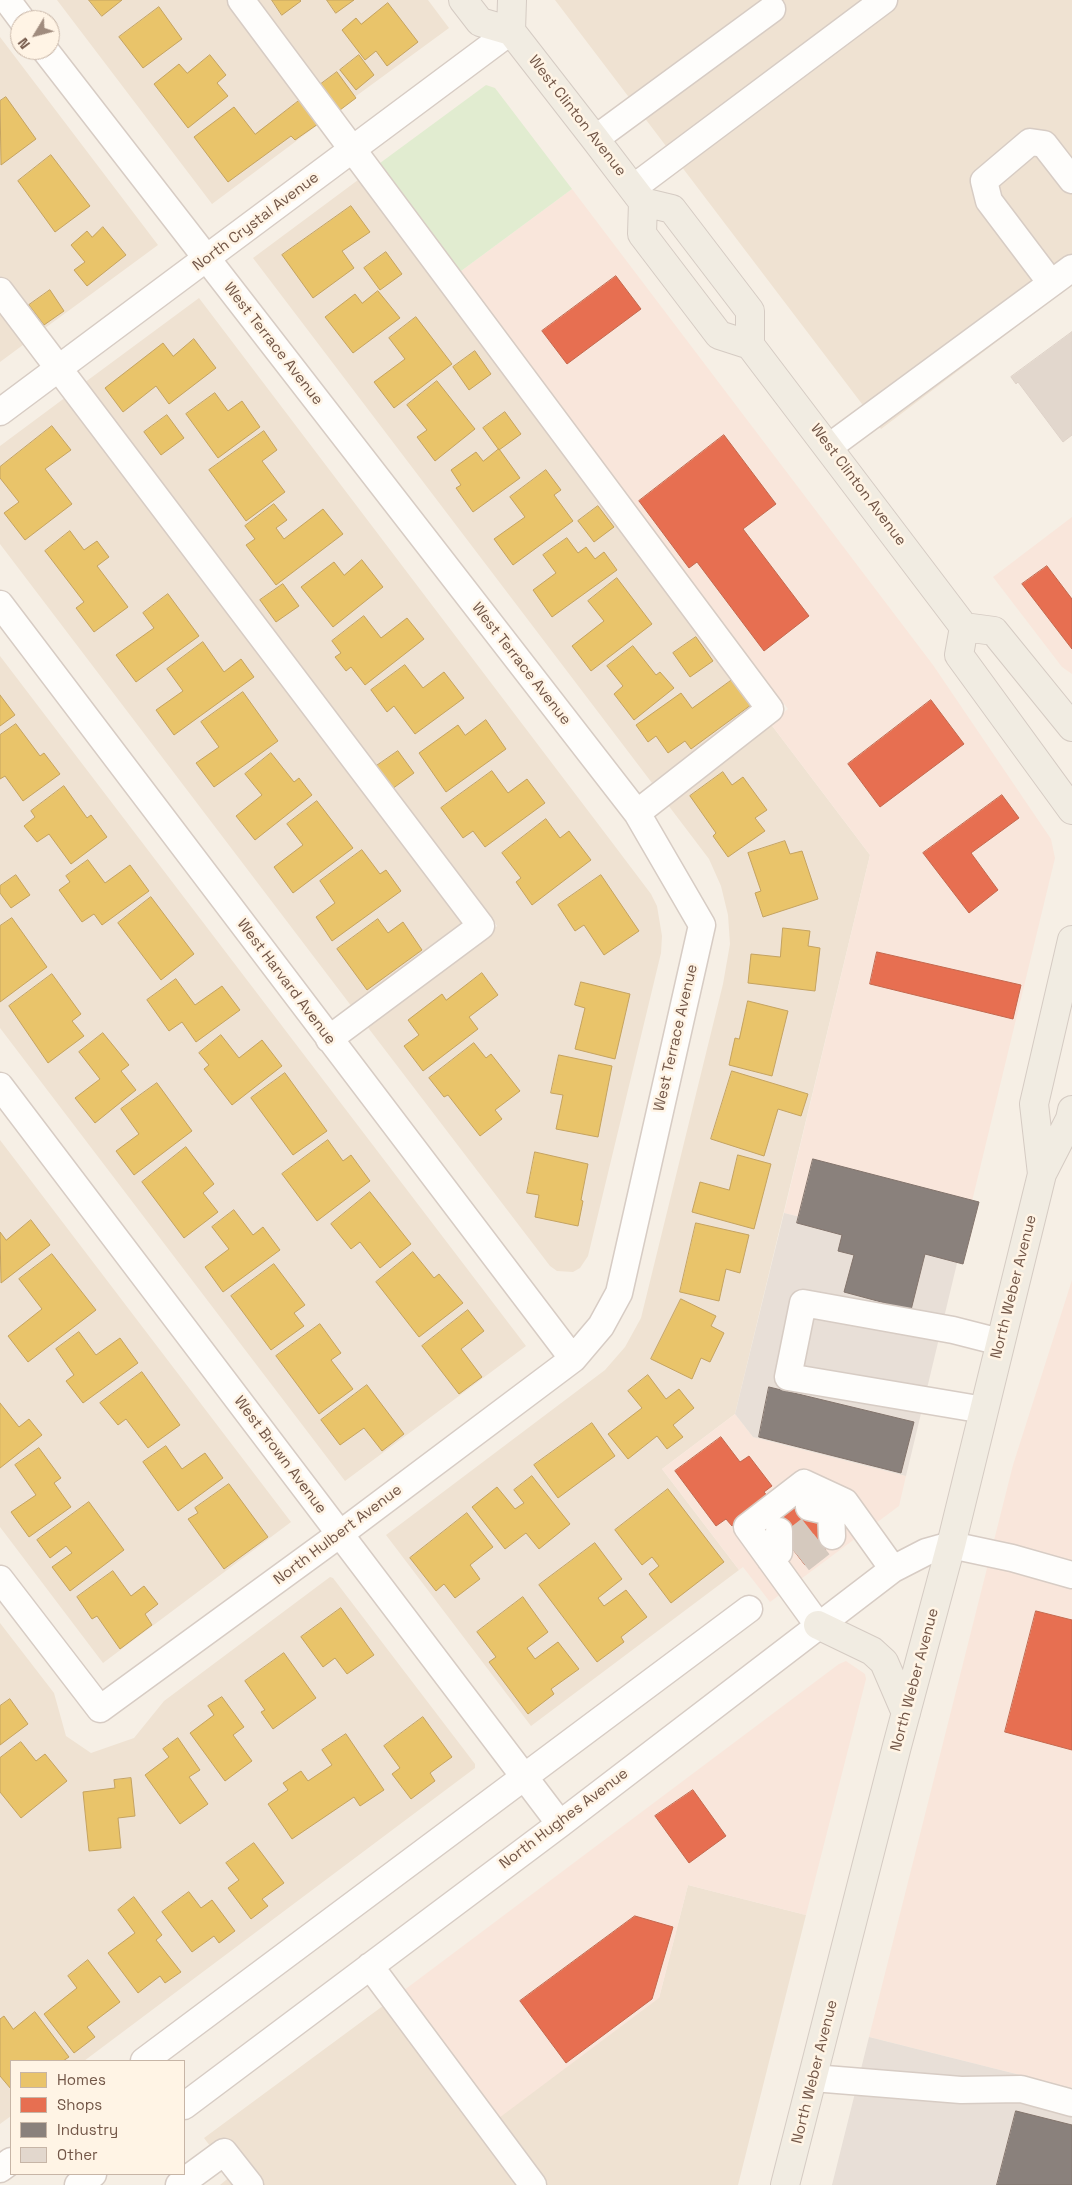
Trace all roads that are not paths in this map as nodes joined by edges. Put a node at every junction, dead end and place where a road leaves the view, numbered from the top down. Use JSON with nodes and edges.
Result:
{"nodes":[{"id":1,"x":6,"y":0,"type":"edge"},
{"id":2,"x":241,"y":0,"type":"edge"},
{"id":3,"x":463,"y":0,"type":"edge"},
{"id":4,"x":512,"y":0,"type":"edge"},
{"id":5,"x":884,"y":0,"type":"edge"},
{"id":6,"x":772,"y":8,"type":"dead end"},
{"id":7,"x":14,"y":10,"type":"edge"},
{"id":8,"x":511,"y":31,"type":"junction"},
{"id":9,"x":53,"y":60,"type":"edge"},
{"id":10,"x":595,"y":139,"type":"junction"},
{"id":11,"x":353,"y":149,"type":"junction"},
{"id":12,"x":1072,"y":180,"type":"edge"},
{"id":13,"x":638,"y":195,"type":"junction"},
{"id":14,"x":206,"y":258,"type":"junction"},
{"id":15,"x":1072,"y":268,"type":"edge"},
{"id":16,"x":1052,"y":283,"type":"junction"},
{"id":17,"x":0,"y":291,"type":"edge"},
{"id":18,"x":750,"y":345,"type":"junction"},
{"id":19,"x":59,"y":368,"type":"junction"},
{"id":20,"x":0,"y":412,"type":"edge"},
{"id":21,"x":829,"y":447,"type":"junction"},
{"id":22,"x":0,"y":604,"type":"edge"},
{"id":23,"x":964,"y":627,"type":"junction"},
{"id":24,"x":1072,"y":728,"type":"edge"},
{"id":25,"x":1072,"y":810,"type":"edge"},
{"id":26,"x":637,"y":813,"type":"junction"},
{"id":27,"x":1072,"y":940,"type":"edge"},
{"id":28,"x":329,"y":1040,"type":"junction"},
{"id":29,"x":0,"y":1086,"type":"edge"},
{"id":30,"x":1072,"y":1110,"type":"edge"},
{"id":31,"x":1042,"y":1174,"type":"junction"},
{"id":32,"x":1000,"y":1342,"type":"junction"},
{"id":33,"x":573,"y":1358,"type":"junction"},
{"id":34,"x":984,"y":1410,"type":"junction"},
{"id":35,"x":340,"y":1534,"type":"junction"},
{"id":36,"x":951,"y":1545,"type":"junction"},
{"id":37,"x":894,"y":1569,"type":"junction"},
{"id":38,"x":1072,"y":1575,"type":"edge"},
{"id":39,"x":0,"y":1579,"type":"edge"},
{"id":40,"x":749,"y":1609,"type":"dead end"},
{"id":41,"x":818,"y":1625,"type":"junction"},
{"id":42,"x":906,"y":1713,"type":"junction"},
{"id":43,"x":524,"y":1776,"type":"junction"},
{"id":44,"x":560,"y":1824,"type":"junction"},
{"id":45,"x":370,"y":1966,"type":"junction"},
{"id":46,"x":145,"y":2060,"type":"edge"},
{"id":47,"x":813,"y":2078,"type":"junction"},
{"id":48,"x":1072,"y":2103,"type":"edge"},
{"id":49,"x":185,"y":2105,"type":"edge"},
{"id":50,"x":92,"y":2175,"type":"edge"},
{"id":51,"x":78,"y":2185,"type":"edge"},
{"id":52,"x":179,"y":2185,"type":"edge"},
{"id":53,"x":250,"y":2185,"type":"edge"},
{"id":54,"x":533,"y":2185,"type":"edge"},
{"id":55,"x":785,"y":2185,"type":"edge"}],
"edges":[{"from":1,"to":7,"type":"street"},
{"from":2,"to":11,"type":"street"},
{"from":3,"to":8,"type":"main road"},
{"from":4,"to":8,"type":"main road"},
{"from":5,"to":13,"type":"street"},
{"from":6,"to":10,"type":"street"},
{"from":8,"to":10,"type":"main road","name":"West Clinton Avenue"},
{"from":8,"to":11,"type":"street","name":"North Crystal Avenue"},
{"from":9,"to":14,"type":"street","name":"West Terrace Avenue"},
{"from":10,"to":13,"type":"main road","name":"West Clinton Avenue"},
{"from":11,"to":14,"type":"street","name":"North Crystal Avenue"},
{"from":11,"to":26,"type":"street"},
{"from":12,"to":16,"type":"street"},
{"from":13,"to":18,"type":"main road"},
{"from":13,"to":18,"type":"main road"},
{"from":14,"to":19,"type":"street","name":"North Crystal Avenue"},
{"from":14,"to":26,"type":"street","name":"West Terrace Avenue"},
{"from":15,"to":16,"type":"street"},
{"from":16,"to":21,"type":"street"},
{"from":17,"to":19,"type":"street"},
{"from":18,"to":21,"type":"main road","name":"West Clinton Avenue"},
{"from":19,"to":20,"type":"street","name":"North Crystal Avenue"},
{"from":19,"to":28,"type":"street"},
{"from":21,"to":23,"type":"main road","name":"West Clinton Avenue"},
{"from":22,"to":28,"type":"street","name":"West Harvard Avenue"},
{"from":23,"to":24,"type":"main road"},
{"from":23,"to":25,"type":"main road"},
{"from":26,"to":33,"type":"street","name":"West Terrace Avenue"},
{"from":27,"to":31,"type":"main road","name":"North Weber Avenue"},
{"from":28,"to":33,"type":"street","name":"West Harvard Avenue"},
{"from":29,"to":35,"type":"street","name":"West Brown Avenue"},
{"from":30,"to":31,"type":"main road","name":"North Weber Avenue"},
{"from":31,"to":32,"type":"main road","name":"North Weber Avenue"},
{"from":32,"to":34,"type":"main road","name":"North Weber Avenue"},
{"from":32,"to":34,"type":"street"},
{"from":33,"to":35,"type":"street","name":"North Hulbert Avenue"},
{"from":34,"to":36,"type":"main road","name":"North Weber Avenue"},
{"from":35,"to":39,"type":"street","name":"North Hulbert Avenue"},
{"from":35,"to":43,"type":"street","name":"West Brown Avenue"},
{"from":36,"to":37,"type":"street","name":"North Hughes Avenue"},
{"from":36,"to":38,"type":"street"},
{"from":36,"to":42,"type":"main road","name":"North Weber Avenue"},
{"from":37,"to":41,"type":"street","name":"North Hughes Avenue"},
{"from":37,"to":41,"type":"street"},
{"from":40,"to":43,"type":"street"},
{"from":41,"to":42,"type":"main road"},
{"from":41,"to":44,"type":"street","name":"North Hughes Avenue"},
{"from":42,"to":47,"type":"main road","name":"North Weber Avenue"},
{"from":43,"to":44,"type":"street","name":"West Brown Avenue"},
{"from":43,"to":46,"type":"street"},
{"from":44,"to":45,"type":"street","name":"North Hughes Avenue"},
{"from":45,"to":49,"type":"street","name":"North Hughes Avenue"},
{"from":45,"to":54,"type":"street"},
{"from":47,"to":48,"type":"street"},
{"from":47,"to":55,"type":"main road","name":"North Weber Avenue"},
{"from":50,"to":51,"type":"street"},
{"from":52,"to":53,"type":"street"}]}
